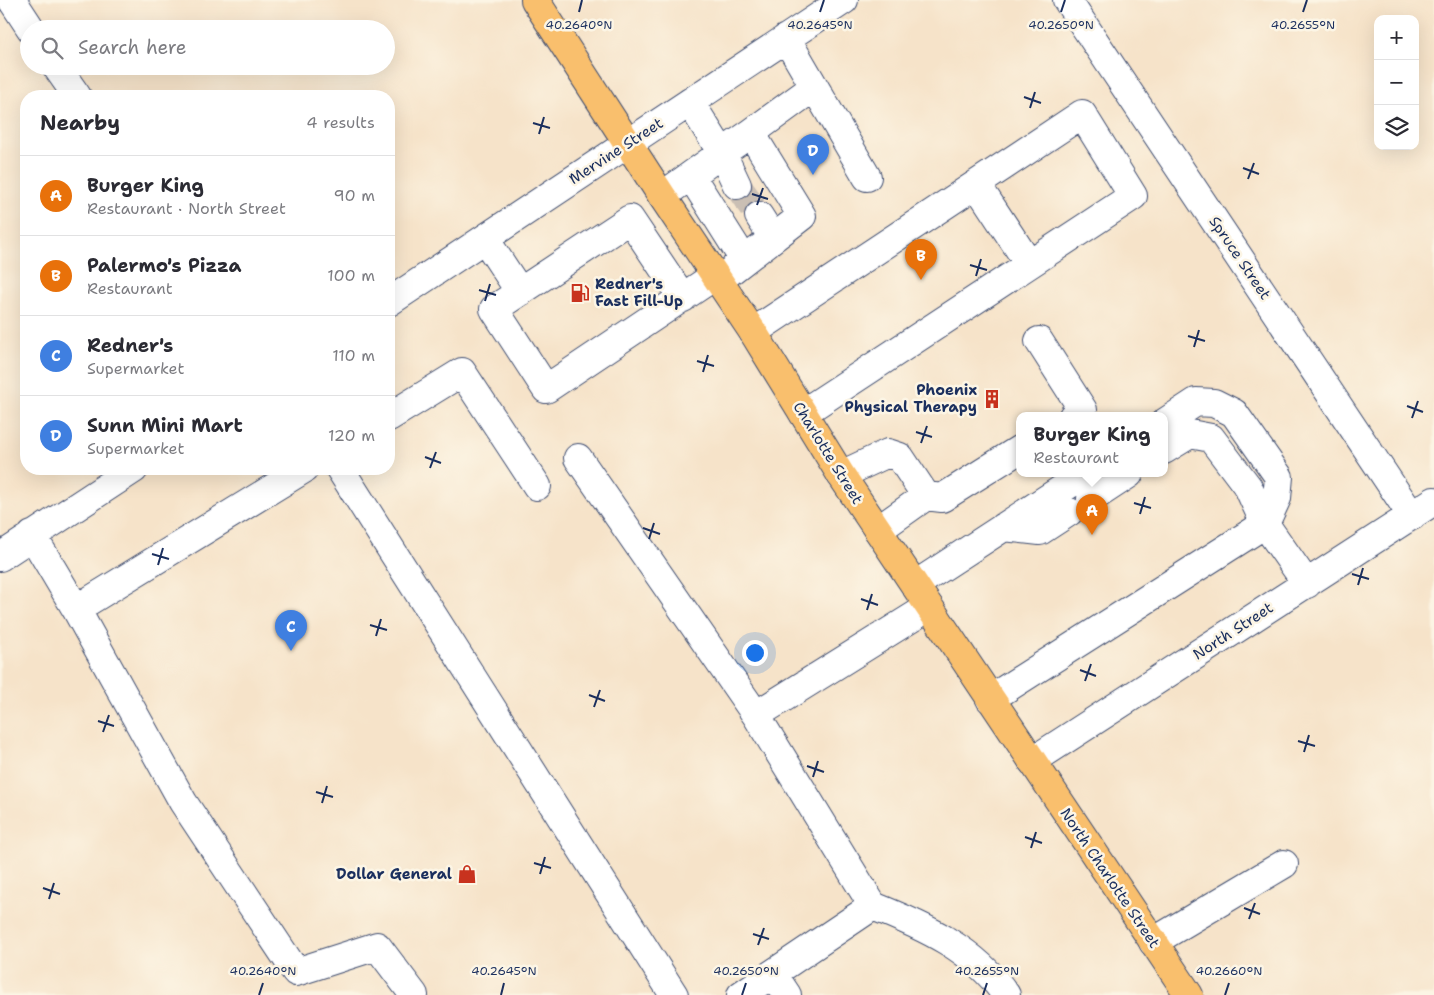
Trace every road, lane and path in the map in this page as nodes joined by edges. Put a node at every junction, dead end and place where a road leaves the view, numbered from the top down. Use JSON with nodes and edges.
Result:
{"nodes":[{"id":1,"x":12,"y":0,"type":"edge"},
{"id":2,"x":534,"y":0,"type":"edge"},
{"id":3,"x":844,"y":0,"type":"edge"},
{"id":4,"x":1068,"y":0,"type":"edge"},
{"id":5,"x":25,"y":20,"type":"edge"},
{"id":6,"x":786,"y":38,"type":"junction"},
{"id":7,"x":62,"y":75,"type":"edge"},
{"id":8,"x":814,"y":88,"type":"junction"},
{"id":9,"x":73,"y":90,"type":"edge"},
{"id":10,"x":690,"y":102,"type":"junction"},
{"id":11,"x":751,"y":133,"type":"junction"},
{"id":12,"x":628,"y":142,"type":"junction"},
{"id":13,"x":722,"y":153,"type":"junction"},
{"id":14,"x":691,"y":176,"type":"junction"},
{"id":15,"x":867,"y":178,"type":"dead end"},
{"id":16,"x":737,"y":184,"type":"tunnel mouth"},
{"id":17,"x":977,"y":185,"type":"junction"},
{"id":18,"x":662,"y":196,"type":"junction"},
{"id":19,"x":758,"y":216,"type":"tunnel mouth"},
{"id":20,"x":485,"y":238,"type":"junction"},
{"id":21,"x":773,"y":238,"type":"junction"},
{"id":22,"x":744,"y":260,"type":"junction"},
{"id":23,"x":1029,"y":264,"type":"junction"},
{"id":24,"x":718,"y":277,"type":"junction"},
{"id":25,"x":520,"y":292,"type":"junction"},
{"id":26,"x":395,"y":298,"type":"edge"},
{"id":27,"x":683,"y":298,"type":"junction"},
{"id":28,"x":753,"y":332,"type":"junction"},
{"id":29,"x":1039,"y":341,"type":"dead end"},
{"id":30,"x":1080,"y":412,"type":"edge"},
{"id":31,"x":395,"y":413,"type":"edge"},
{"id":32,"x":803,"y":413,"type":"junction"},
{"id":33,"x":1168,"y":420,"type":"edge"},
{"id":34,"x":1168,"y":448,"type":"edge"},
{"id":35,"x":1016,"y":452,"type":"edge"},
{"id":36,"x":578,"y":458,"type":"dead end"},
{"id":37,"x":125,"y":475,"type":"edge"},
{"id":38,"x":294,"y":475,"type":"edge"},
{"id":39,"x":344,"y":475,"type":"edge"},
{"id":40,"x":841,"y":475,"type":"junction"},
{"id":41,"x":1122,"y":477,"type":"edge"},
{"id":42,"x":537,"y":486,"type":"dead end"},
{"id":43,"x":1082,"y":495,"type":"edge"},
{"id":44,"x":926,"y":496,"type":"junction"},
{"id":45,"x":1434,"y":501,"type":"edge"},
{"id":46,"x":1412,"y":516,"type":"junction"},
{"id":47,"x":1265,"y":524,"type":"junction"},
{"id":48,"x":1003,"y":527,"type":"junction"},
{"id":49,"x":878,"y":530,"type":"junction"},
{"id":50,"x":32,"y":535,"type":"junction"},
{"id":51,"x":0,"y":557,"type":"edge"},
{"id":52,"x":1307,"y":584,"type":"junction"},
{"id":53,"x":922,"y":596,"type":"junction"},
{"id":54,"x":76,"y":609,"type":"junction"},
{"id":55,"x":990,"y":699,"type":"junction"},
{"id":56,"x":756,"y":715,"type":"junction"},
{"id":57,"x":1032,"y":761,"type":"junction"},
{"id":58,"x":1284,"y":864,"type":"dead end"},
{"id":59,"x":873,"y":906,"type":"junction"},
{"id":60,"x":1153,"y":942,"type":"junction"},
{"id":61,"x":780,"y":984,"type":"edge"},
{"id":62,"x":414,"y":995,"type":"edge"},
{"id":63,"x":674,"y":995,"type":"edge"},
{"id":64,"x":741,"y":995,"type":"edge"},
{"id":65,"x":1006,"y":995,"type":"edge"},
{"id":66,"x":1189,"y":995,"type":"edge"}],
"edges":[{"from":1,"to":5,"type":"street"},
{"from":2,"to":12,"type":"main road"},
{"from":3,"to":6,"type":"street","name":"Mervine Street"},
{"from":4,"to":46,"type":"street","name":"Spruce Street"},
{"from":6,"to":8,"type":"street"},
{"from":6,"to":10,"type":"street","name":"Mervine Street"},
{"from":7,"to":9,"type":"street"},
{"from":8,"to":11,"type":"street"},
{"from":8,"to":15,"type":"street"},
{"from":10,"to":12,"type":"street","name":"Mervine Street"},
{"from":10,"to":13,"type":"street"},
{"from":11,"to":13,"type":"street"},
{"from":11,"to":21,"type":"street"},
{"from":12,"to":18,"type":"main road","name":"Charlotte Street"},
{"from":12,"to":20,"type":"street","name":"Mervine Street"},
{"from":13,"to":14,"type":"street"},
{"from":13,"to":16,"type":"street"},
{"from":14,"to":18,"type":"street"},
{"from":14,"to":22,"type":"street"},
{"from":17,"to":23,"type":"street"},
{"from":17,"to":23,"type":"street"},
{"from":17,"to":28,"type":"street"},
{"from":18,"to":24,"type":"main road","name":"Charlotte Street"},
{"from":19,"to":21,"type":"street"},
{"from":20,"to":25,"type":"street"},
{"from":20,"to":26,"type":"street","name":"Mervine Street"},
{"from":21,"to":22,"type":"street"},
{"from":22,"to":24,"type":"street"},
{"from":23,"to":32,"type":"street"},
{"from":24,"to":27,"type":"street"},
{"from":24,"to":28,"type":"main road","name":"Charlotte Street"},
{"from":25,"to":27,"type":"street"},
{"from":25,"to":27,"type":"street"},
{"from":28,"to":32,"type":"main road","name":"Charlotte Street"},
{"from":29,"to":30,"type":"street"},
{"from":31,"to":42,"type":"street"},
{"from":32,"to":40,"type":"main road","name":"Charlotte Street"},
{"from":33,"to":47,"type":"street"},
{"from":34,"to":47,"type":"street"},
{"from":35,"to":44,"type":"street"},
{"from":36,"to":56,"type":"street"},
{"from":37,"to":50,"type":"street"},
{"from":38,"to":54,"type":"street"},
{"from":39,"to":63,"type":"street"},
{"from":40,"to":44,"type":"street"},
{"from":40,"to":49,"type":"main road","name":"Charlotte Street"},
{"from":41,"to":43,"type":"street"},
{"from":43,"to":48,"type":"street"},
{"from":43,"to":48,"type":"street"},
{"from":44,"to":49,"type":"street"},
{"from":45,"to":46,"type":"street","name":"North Street"},
{"from":46,"to":52,"type":"street","name":"North Street"},
{"from":47,"to":52,"type":"street"},
{"from":47,"to":55,"type":"street"},
{"from":48,"to":53,"type":"street"},
{"from":49,"to":53,"type":"main road","name":"Charlotte Street"},
{"from":50,"to":51,"type":"street"},
{"from":50,"to":54,"type":"street"},
{"from":52,"to":57,"type":"street","name":"North Street"},
{"from":53,"to":55,"type":"main road","name":"Charlotte Street"},
{"from":53,"to":56,"type":"street"},
{"from":54,"to":62,"type":"street"},
{"from":55,"to":57,"type":"main road","name":"Charlotte Street"},
{"from":56,"to":59,"type":"street"},
{"from":57,"to":60,"type":"main road","name":"North Charlotte Street"},
{"from":58,"to":60,"type":"street"},
{"from":59,"to":61,"type":"street"},
{"from":59,"to":65,"type":"street"},
{"from":60,"to":66,"type":"main road","name":"North Charlotte Street"},
{"from":61,"to":64,"type":"street"}]}
